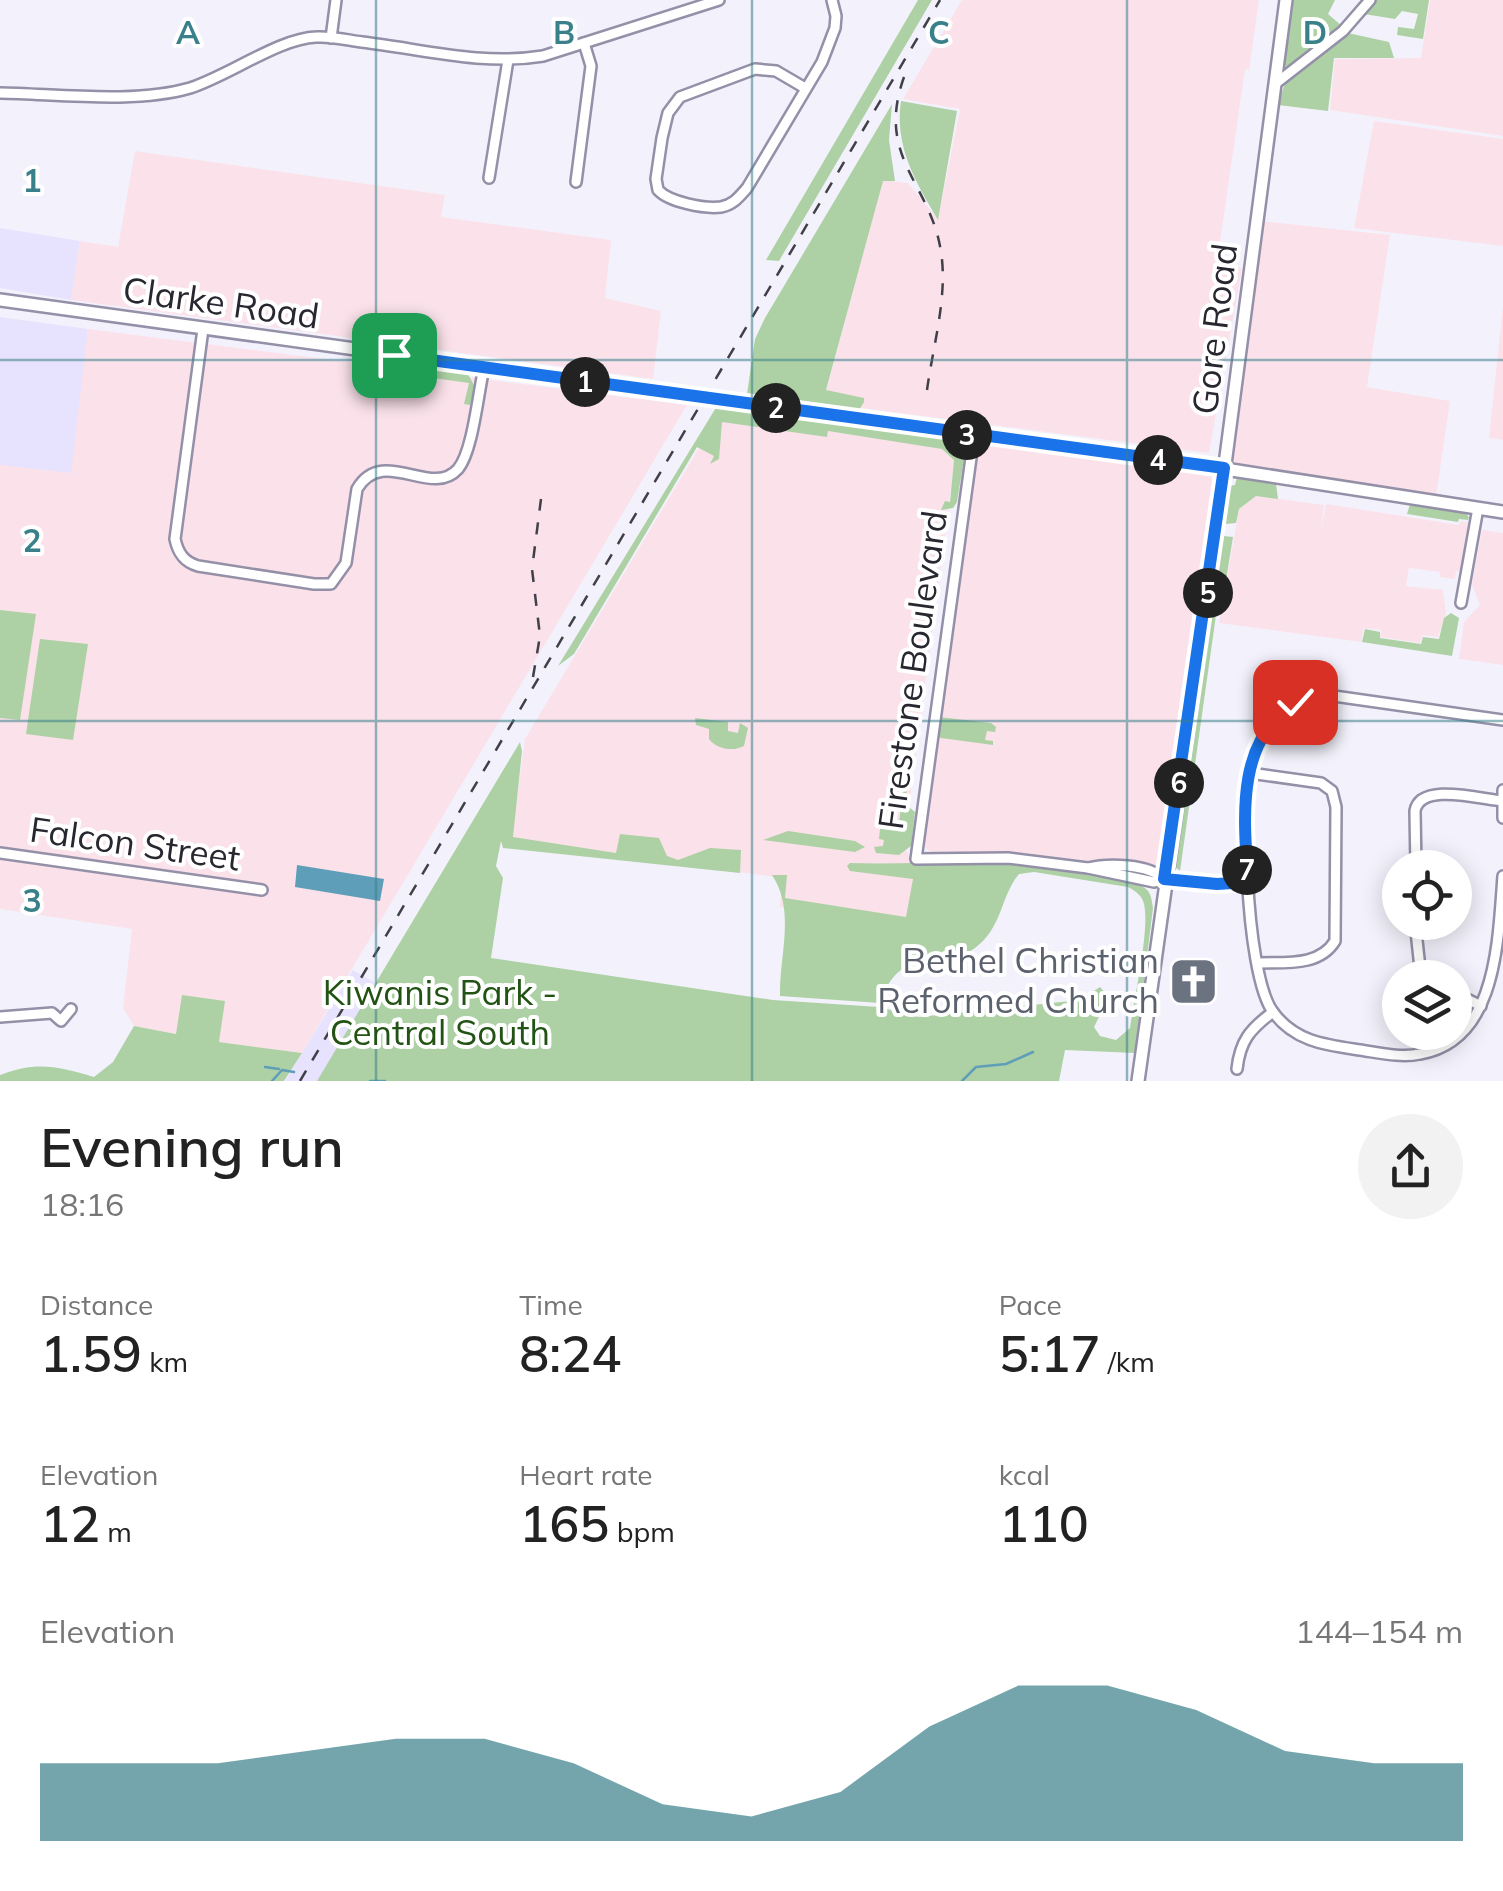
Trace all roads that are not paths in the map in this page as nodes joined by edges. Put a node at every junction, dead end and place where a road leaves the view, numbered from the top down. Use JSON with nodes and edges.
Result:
{"nodes":[{"id":1,"x":336,"y":0,"type":"edge"},
{"id":2,"x":832,"y":0,"type":"edge"},
{"id":3,"x":1286,"y":0,"type":"edge"},
{"id":4,"x":1370,"y":0,"type":"edge"},
{"id":5,"x":712,"y":1,"type":"edge"},
{"id":6,"x":331,"y":38,"type":"junction"},
{"id":7,"x":584,"y":43,"type":"junction"},
{"id":8,"x":508,"y":60,"type":"junction"},
{"id":9,"x":1274,"y":84,"type":"junction"},
{"id":10,"x":805,"y":88,"type":"junction"},
{"id":11,"x":0,"y":93,"type":"edge"},
{"id":12,"x":490,"y":178,"type":"dead end"},
{"id":13,"x":576,"y":182,"type":"dead end"},
{"id":14,"x":0,"y":300,"type":"edge"},
{"id":15,"x":203,"y":329,"type":"junction"},
{"id":16,"x":484,"y":368,"type":"junction"},
{"id":17,"x":974,"y":436,"type":"junction"},
{"id":18,"x":1224,"y":468,"type":"junction"},
{"id":19,"x":1478,"y":508,"type":"junction"},
{"id":20,"x":1503,"y":512,"type":"edge"},
{"id":21,"x":1461,"y":603,"type":"dead end"},
{"id":22,"x":1295,"y":702,"type":"junction"},
{"id":23,"x":1281,"y":711,"type":"junction"},
{"id":24,"x":1503,"y":720,"type":"edge"},
{"id":25,"x":1250,"y":773,"type":"junction"},
{"id":26,"x":1503,"y":790,"type":"edge"},
{"id":27,"x":1502,"y":801,"type":"edge"},
{"id":28,"x":1503,"y":818,"type":"edge"},
{"id":29,"x":1416,"y":850,"type":"edge"},
{"id":30,"x":0,"y":853,"type":"edge"},
{"id":31,"x":1503,"y":876,"type":"edge"},
{"id":32,"x":1164,"y":879,"type":"junction"},
{"id":33,"x":1248,"y":882,"type":"junction"},
{"id":34,"x":262,"y":890,"type":"dead end"},
{"id":35,"x":1501,"y":926,"type":"edge"},
{"id":36,"x":1258,"y":964,"type":"junction"},
{"id":37,"x":1472,"y":1002,"type":"edge"},
{"id":38,"x":1481,"y":1006,"type":"junction"},
{"id":39,"x":72,"y":1009,"type":"dead end"},
{"id":40,"x":1273,"y":1012,"type":"junction"},
{"id":41,"x":0,"y":1018,"type":"edge"},
{"id":42,"x":1237,"y":1069,"type":"dead end"},
{"id":43,"x":1138,"y":1081,"type":"edge"}],
"edges":[{"from":1,"to":6,"type":"street"},
{"from":2,"to":10,"type":"street"},
{"from":3,"to":9,"type":"main road","name":"Gore Road"},
{"from":4,"to":9,"type":"street"},
{"from":5,"to":7,"type":"street"},
{"from":6,"to":8,"type":"street"},
{"from":6,"to":11,"type":"street"},
{"from":7,"to":8,"type":"street"},
{"from":7,"to":13,"type":"street"},
{"from":8,"to":12,"type":"street"},
{"from":9,"to":18,"type":"main road","name":"Gore Road"},
{"from":10,"to":10,"type":"street"},
{"from":14,"to":15,"type":"main road","name":"Clarke Road"},
{"from":15,"to":16,"type":"main road","name":"Clarke Road"},
{"from":15,"to":16,"type":"street"},
{"from":16,"to":17,"type":"main road","name":"Clarke Road"},
{"from":17,"to":18,"type":"main road","name":"Clarke Road"},
{"from":17,"to":32,"type":"street","name":"Firestone Boulevard"},
{"from":18,"to":19,"type":"main road","name":"Clarke Road"},
{"from":18,"to":32,"type":"main road","name":"Gore Road"},
{"from":19,"to":20,"type":"main road","name":"Clarke Road"},
{"from":19,"to":21,"type":"street"},
{"from":22,"to":23,"type":"street"},
{"from":22,"to":23,"type":"street"},
{"from":22,"to":24,"type":"street"},
{"from":23,"to":25,"type":"street"},
{"from":25,"to":33,"type":"street"},
{"from":25,"to":36,"type":"street"},
{"from":26,"to":27,"type":"street"},
{"from":27,"to":28,"type":"street"},
{"from":27,"to":29,"type":"street"},
{"from":30,"to":34,"type":"street","name":"Falcon Street"},
{"from":31,"to":35,"type":"street"},
{"from":32,"to":33,"type":"street","name":"Firestone Boulevard"},
{"from":32,"to":43,"type":"main road","name":"Gore Road"},
{"from":33,"to":36,"type":"street"},
{"from":35,"to":38,"type":"street"},
{"from":36,"to":40,"type":"street"},
{"from":37,"to":38,"type":"street"},
{"from":38,"to":40,"type":"street"},
{"from":39,"to":41,"type":"street"},
{"from":40,"to":42,"type":"street"}]}
